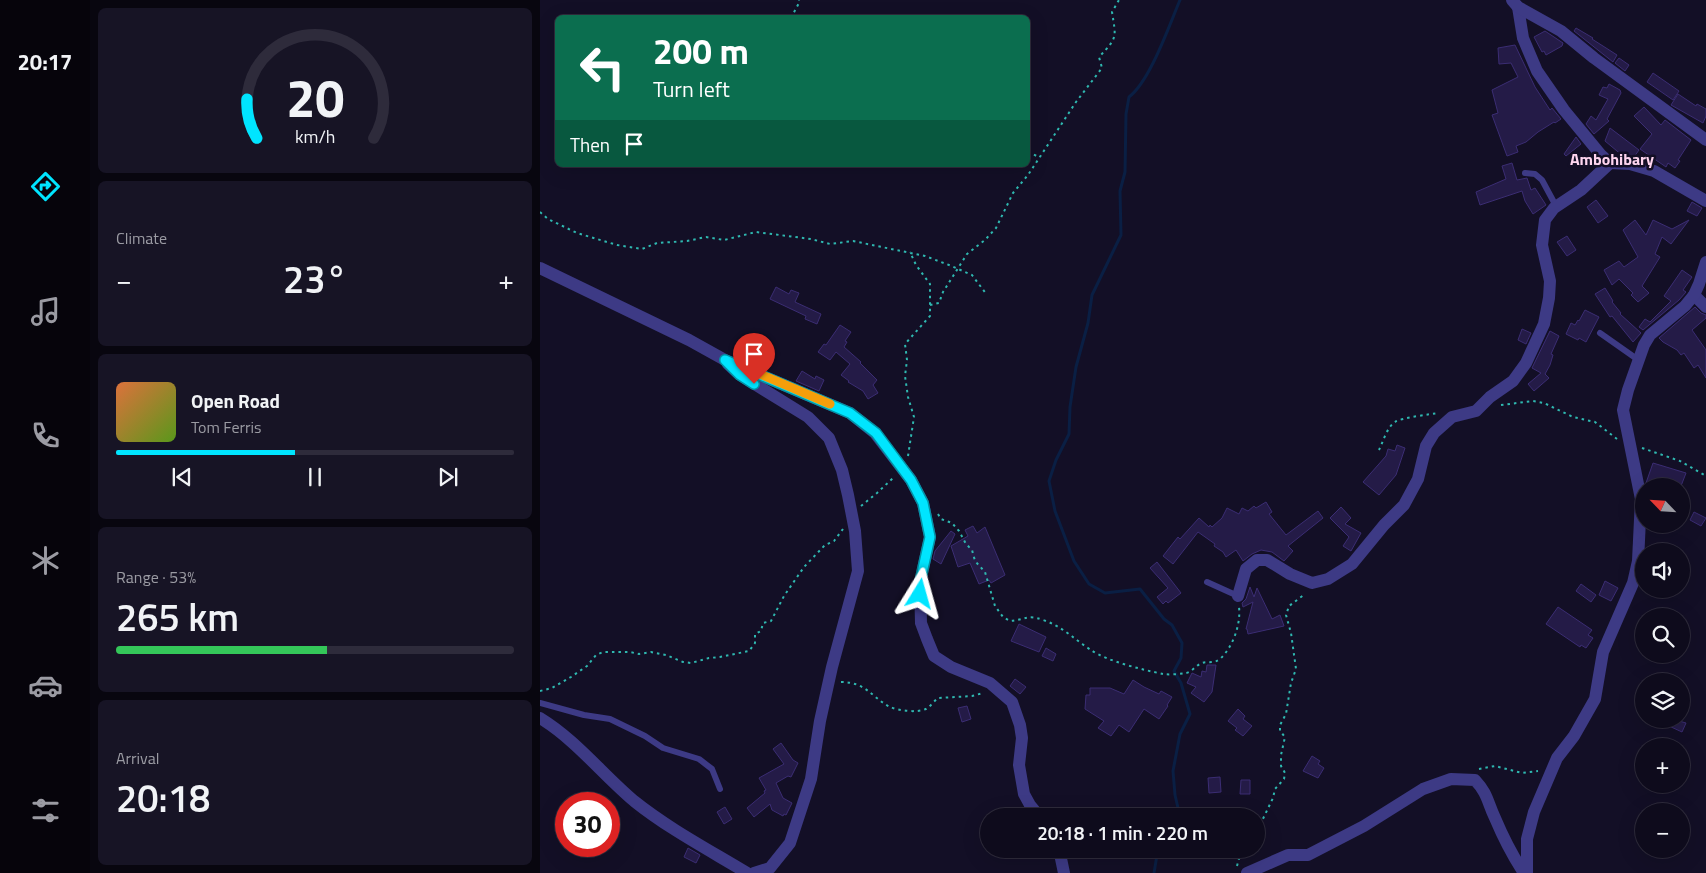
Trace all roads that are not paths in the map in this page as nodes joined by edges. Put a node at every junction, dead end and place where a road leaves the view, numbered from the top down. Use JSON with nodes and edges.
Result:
{"nodes":[{"id":1,"x":1515,"y":4,"type":"edge"},
{"id":2,"x":1706,"y":140,"type":"edge"},
{"id":3,"x":1610,"y":163,"type":"junction"},
{"id":4,"x":1525,"y":173,"type":"dead end"},
{"id":5,"x":1706,"y":201,"type":"edge"},
{"id":6,"x":1556,"y":206,"type":"junction"},
{"id":7,"x":1706,"y":262,"type":"edge"},
{"id":8,"x":540,"y":268,"type":"edge"},
{"id":9,"x":1694,"y":295,"type":"junction"},
{"id":10,"x":1706,"y":307,"type":"edge"},
{"id":11,"x":1600,"y":333,"type":"dead end"},
{"id":12,"x":1637,"y":359,"type":"junction"},
{"id":13,"x":725,"y":360,"type":"junction"},
{"id":14,"x":1207,"y":582,"type":"dead end"},
{"id":15,"x":1238,"y":596,"type":"joint"},
{"id":16,"x":540,"y":703,"type":"edge"},
{"id":17,"x":540,"y":718,"type":"edge"},
{"id":18,"x":720,"y":789,"type":"dead end"},
{"id":19,"x":1032,"y":808,"type":"edge"},
{"id":20,"x":1061,"y":858,"type":"edge"},
{"id":21,"x":1242,"y":870,"type":"edge"},
{"id":22,"x":747,"y":873,"type":"edge"},
{"id":23,"x":754,"y":873,"type":"edge"},
{"id":24,"x":1064,"y":873,"type":"edge"},
{"id":25,"x":1525,"y":873,"type":"edge"}],
"edges":[{"from":1,"to":2,"type":"street"},
{"from":1,"to":3,"type":"street"},
{"from":3,"to":5,"type":"street"},
{"from":3,"to":6,"type":"street"},
{"from":4,"to":6,"type":"lane"},
{"from":6,"to":15,"type":"street"},
{"from":7,"to":9,"type":"street"},
{"from":8,"to":13,"type":"street"},
{"from":9,"to":10,"type":"street"},
{"from":9,"to":12,"type":"street"},
{"from":11,"to":12,"type":"lane"},
{"from":12,"to":25,"type":"street"},
{"from":13,"to":19,"type":"street"},
{"from":13,"to":23,"type":"street"},
{"from":14,"to":15,"type":"lane"},
{"from":16,"to":18,"type":"lane"},
{"from":17,"to":22,"type":"street"},
{"from":20,"to":24,"type":"street"},
{"from":21,"to":25,"type":"street"}]}
